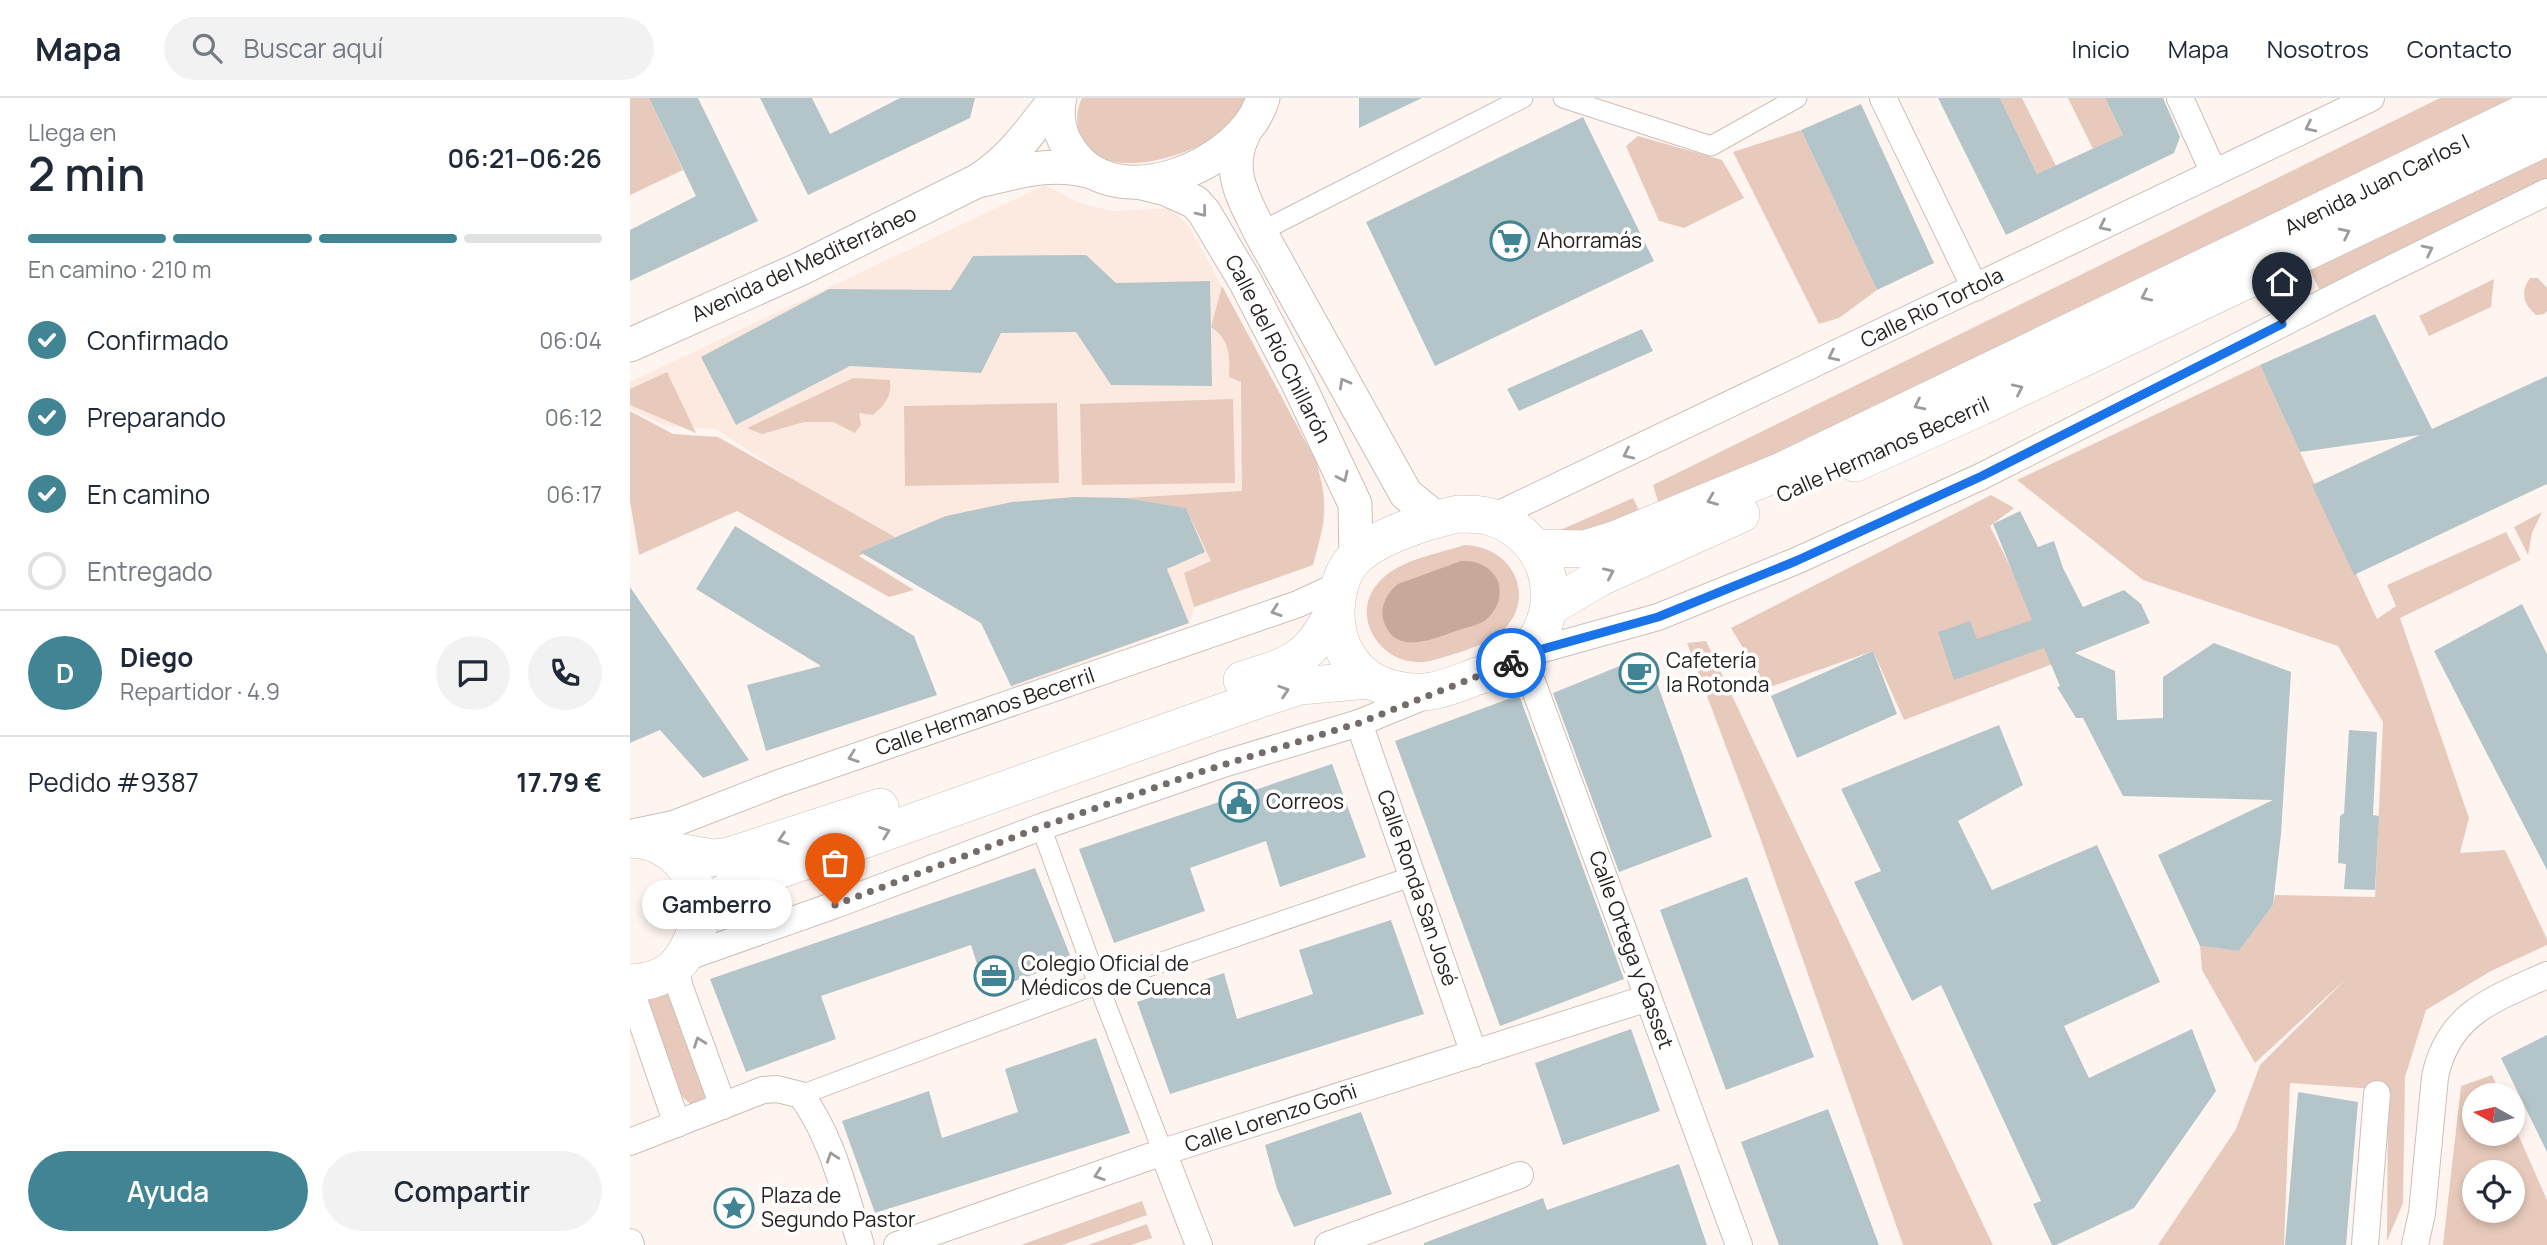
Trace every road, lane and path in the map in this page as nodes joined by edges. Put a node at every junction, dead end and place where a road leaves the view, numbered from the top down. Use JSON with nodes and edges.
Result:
{"nodes":[{"id":1,"x":1263,"y":98,"type":"edge"},
{"id":2,"x":1523,"y":98,"type":"edge"},
{"id":3,"x":1563,"y":98,"type":"edge"},
{"id":4,"x":1797,"y":98,"type":"edge"},
{"id":5,"x":1883,"y":98,"type":"edge"},
{"id":6,"x":2180,"y":98,"type":"edge"},
{"id":7,"x":2371,"y":98,"type":"edge"},
{"id":8,"x":2547,"y":102,"type":"edge"},
{"id":9,"x":1044,"y":103,"type":"edge"},
{"id":10,"x":1244,"y":133,"type":"junction"},
{"id":11,"x":2547,"y":137,"type":"edge"},
{"id":12,"x":1091,"y":172,"type":"junction"},
{"id":13,"x":2214,"y":173,"type":"junction"},
{"id":14,"x":977,"y":181,"type":"junction"},
{"id":15,"x":1142,"y":183,"type":"junction"},
{"id":16,"x":2547,"y":192,"type":"edge"},
{"id":17,"x":1260,"y":232,"type":"junction"},
{"id":18,"x":2212,"y":281,"type":"junction"},
{"id":19,"x":1975,"y":288,"type":"junction"},
{"id":20,"x":630,"y":345,"type":"edge"},
{"id":21,"x":1493,"y":517,"type":"junction"},
{"id":22,"x":1437,"y":519,"type":"junction"},
{"id":23,"x":1535,"y":548,"type":"junction"},
{"id":24,"x":1343,"y":584,"type":"junction"},
{"id":25,"x":1550,"y":607,"type":"junction"},
{"id":26,"x":1523,"y":655,"type":"junction"},
{"id":27,"x":1369,"y":680,"type":"junction"},
{"id":28,"x":1433,"y":693,"type":"junction"},
{"id":29,"x":1359,"y":723,"type":"junction"},
{"id":30,"x":1041,"y":827,"type":"junction"},
{"id":31,"x":630,"y":833,"type":"edge"},
{"id":32,"x":630,"y":839,"type":"edge"},
{"id":33,"x":667,"y":850,"type":"junction"},
{"id":34,"x":1413,"y":876,"type":"junction"},
{"id":35,"x":690,"y":944,"type":"junction"},
{"id":36,"x":2547,"y":975,"type":"edge"},
{"id":37,"x":630,"y":982,"type":"edge"},
{"id":38,"x":1098,"y":984,"type":"junction"},
{"id":39,"x":630,"y":988,"type":"edge"},
{"id":40,"x":1648,"y":998,"type":"junction"},
{"id":41,"x":1474,"y":1054,"type":"junction"},
{"id":42,"x":2377,"y":1094,"type":"dead end"},
{"id":43,"x":801,"y":1095,"type":"junction"},
{"id":44,"x":723,"y":1106,"type":"junction"},
{"id":45,"x":677,"y":1124,"type":"junction"},
{"id":46,"x":630,"y":1142,"type":"edge"},
{"id":47,"x":1163,"y":1152,"type":"junction"},
{"id":48,"x":1520,"y":1175,"type":"dead end"},
{"id":49,"x":861,"y":1245,"type":"edge"},
{"id":50,"x":897,"y":1245,"type":"edge"},
{"id":51,"x":1199,"y":1245,"type":"edge"},
{"id":52,"x":1328,"y":1245,"type":"edge"},
{"id":53,"x":1739,"y":1245,"type":"edge"},
{"id":54,"x":2365,"y":1245,"type":"edge"},
{"id":55,"x":2415,"y":1245,"type":"edge"}],
"edges":[{"from":1,"to":10,"type":"street"},
{"from":2,"to":17,"type":"street"},
{"from":3,"to":4,"type":"street"},
{"from":5,"to":19,"type":"street"},
{"from":6,"to":13,"type":"street"},
{"from":7,"to":13,"type":"street","name":"Calle Rio Tortola","one_way":true},
{"from":8,"to":18,"type":"main road","name":"Avenida Juan Carlos I"},
{"from":9,"to":12,"type":"street"},
{"from":9,"to":14,"type":"street"},
{"from":10,"to":15,"type":"street"},
{"from":10,"to":17,"type":"street","name":"Calle del Río Chillarón"},
{"from":18,"to":11,"type":"main road","name":"Avenida Juan Carlos I","one_way":true},
{"from":12,"to":14,"type":"street","name":"Calle del Río Chillarón"},
{"from":12,"to":15,"type":"street","name":"Calle del Río Chillarón"},
{"from":13,"to":19,"type":"street","name":"Calle Rio Tortola","one_way":true},
{"from":14,"to":20,"type":"street","name":"Avenida del Mediterráneo"},
{"from":15,"to":24,"type":"street","name":"Calle del Río Chillarón","one_way":true},
{"from":26,"to":16,"type":"street","one_way":true},
{"from":22,"to":17,"type":"street","name":"Calle del Río Chillarón","one_way":true},
{"from":18,"to":23,"type":"main road","name":"Calle Hermanos Becerril","one_way":true},
{"from":25,"to":18,"type":"main road","name":"Calle Hermanos Becerril","one_way":true},
{"from":19,"to":21,"type":"street","name":"Calle Rio Tortola","one_way":true},
{"from":21,"to":22,"type":"main road"},
{"from":21,"to":23,"type":"main road"},
{"from":22,"to":24,"type":"main road"},
{"from":23,"to":25,"type":"main road"},
{"from":24,"to":27,"type":"main road"},
{"from":24,"to":31,"type":"street","name":"Calle Hermanos Becerril","one_way":true},
{"from":24,"to":33,"type":"main road","one_way":true},
{"from":25,"to":26,"type":"main road"},
{"from":26,"to":28,"type":"main road"},
{"from":26,"to":40,"type":"street","name":"Calle Ortega y Gasset"},
{"from":27,"to":28,"type":"main road"},
{"from":35,"to":27,"type":"main road","one_way":true},
{"from":28,"to":29,"type":"street"},
{"from":29,"to":30,"type":"street"},
{"from":29,"to":34,"type":"street","name":"Calle Ronda San José"},
{"from":30,"to":35,"type":"street"},
{"from":30,"to":38,"type":"street"},
{"from":32,"to":33,"type":"main road"},
{"from":33,"to":35,"type":"main road"},
{"from":34,"to":38,"type":"street"},
{"from":34,"to":41,"type":"street","name":"Calle Ronda San José"},
{"from":35,"to":37,"type":"main road"},
{"from":44,"to":35,"type":"street","one_way":true},
{"from":36,"to":55,"type":"street"},
{"from":38,"to":43,"type":"street"},
{"from":38,"to":47,"type":"street"},
{"from":39,"to":45,"type":"street"},
{"from":40,"to":41,"type":"street","name":"Calle Lorenzo Goñi"},
{"from":40,"to":53,"type":"street","name":"Calle Ortega y Gasset"},
{"from":41,"to":47,"type":"street","name":"Calle Lorenzo Goñi"},
{"from":42,"to":54,"type":"street"},
{"from":43,"to":44,"type":"street"},
{"from":49,"to":43,"type":"street","one_way":true},
{"from":44,"to":45,"type":"street"},
{"from":45,"to":46,"type":"street"},
{"from":47,"to":50,"type":"street","name":"Calle Lorenzo Goñi","one_way":true},
{"from":47,"to":51,"type":"street"},
{"from":48,"to":52,"type":"street"}]}
